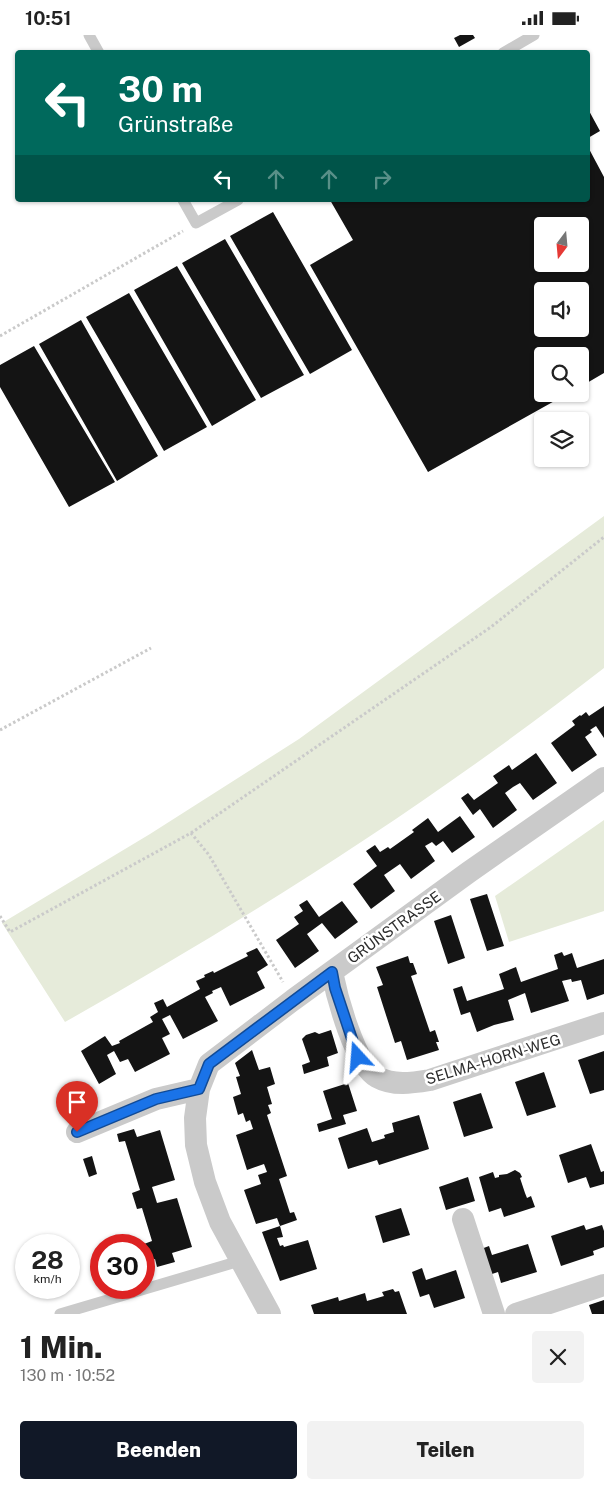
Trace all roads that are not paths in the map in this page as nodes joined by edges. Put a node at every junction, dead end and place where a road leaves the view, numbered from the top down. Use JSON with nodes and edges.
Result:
{"nodes":[{"id":1,"x":89,"y":35,"type":"edge"},
{"id":2,"x":534,"y":35,"type":"edge"},
{"id":3,"x":97,"y":50,"type":"edge"},
{"id":4,"x":508,"y":50,"type":"edge"},
{"id":5,"x":184,"y":202,"type":"edge"},
{"id":6,"x":234,"y":202,"type":"edge"},
{"id":7,"x":604,"y":778,"type":"edge"},
{"id":8,"x":332,"y":972,"type":"junction"},
{"id":9,"x":604,"y":1023,"type":"edge"},
{"id":10,"x":199,"y":1089,"type":"junction"},
{"id":11,"x":77,"y":1132,"type":"dead end"},
{"id":12,"x":463,"y":1219,"type":"dead end"},
{"id":13,"x":243,"y":1260,"type":"junction"},
{"id":14,"x":604,"y":1285,"type":"edge"},
{"id":15,"x":549,"y":1309,"type":"edge"},
{"id":16,"x":60,"y":1314,"type":"edge"},
{"id":17,"x":270,"y":1314,"type":"edge"},
{"id":18,"x":494,"y":1314,"type":"edge"},
{"id":19,"x":516,"y":1314,"type":"edge"}],
"edges":[{"from":1,"to":3,"type":"lane"},
{"from":2,"to":4,"type":"lane"},
{"from":5,"to":6,"type":"lane"},
{"from":7,"to":8,"type":"street","name":"GRÜNSTRASSE"},
{"from":8,"to":9,"type":"street","name":"SELMA-HORN-WEG"},
{"from":8,"to":10,"type":"street","name":"GRÜNSTRASSE"},
{"from":10,"to":11,"type":"street"},
{"from":10,"to":13,"type":"street","name":"GRÜNSTRASSE"},
{"from":12,"to":18,"type":"street"},
{"from":13,"to":16,"type":"lane"},
{"from":13,"to":17,"type":"street","name":"GRÜNSTRASSE"},
{"from":14,"to":15,"type":"street"},
{"from":15,"to":19,"type":"street"}]}
